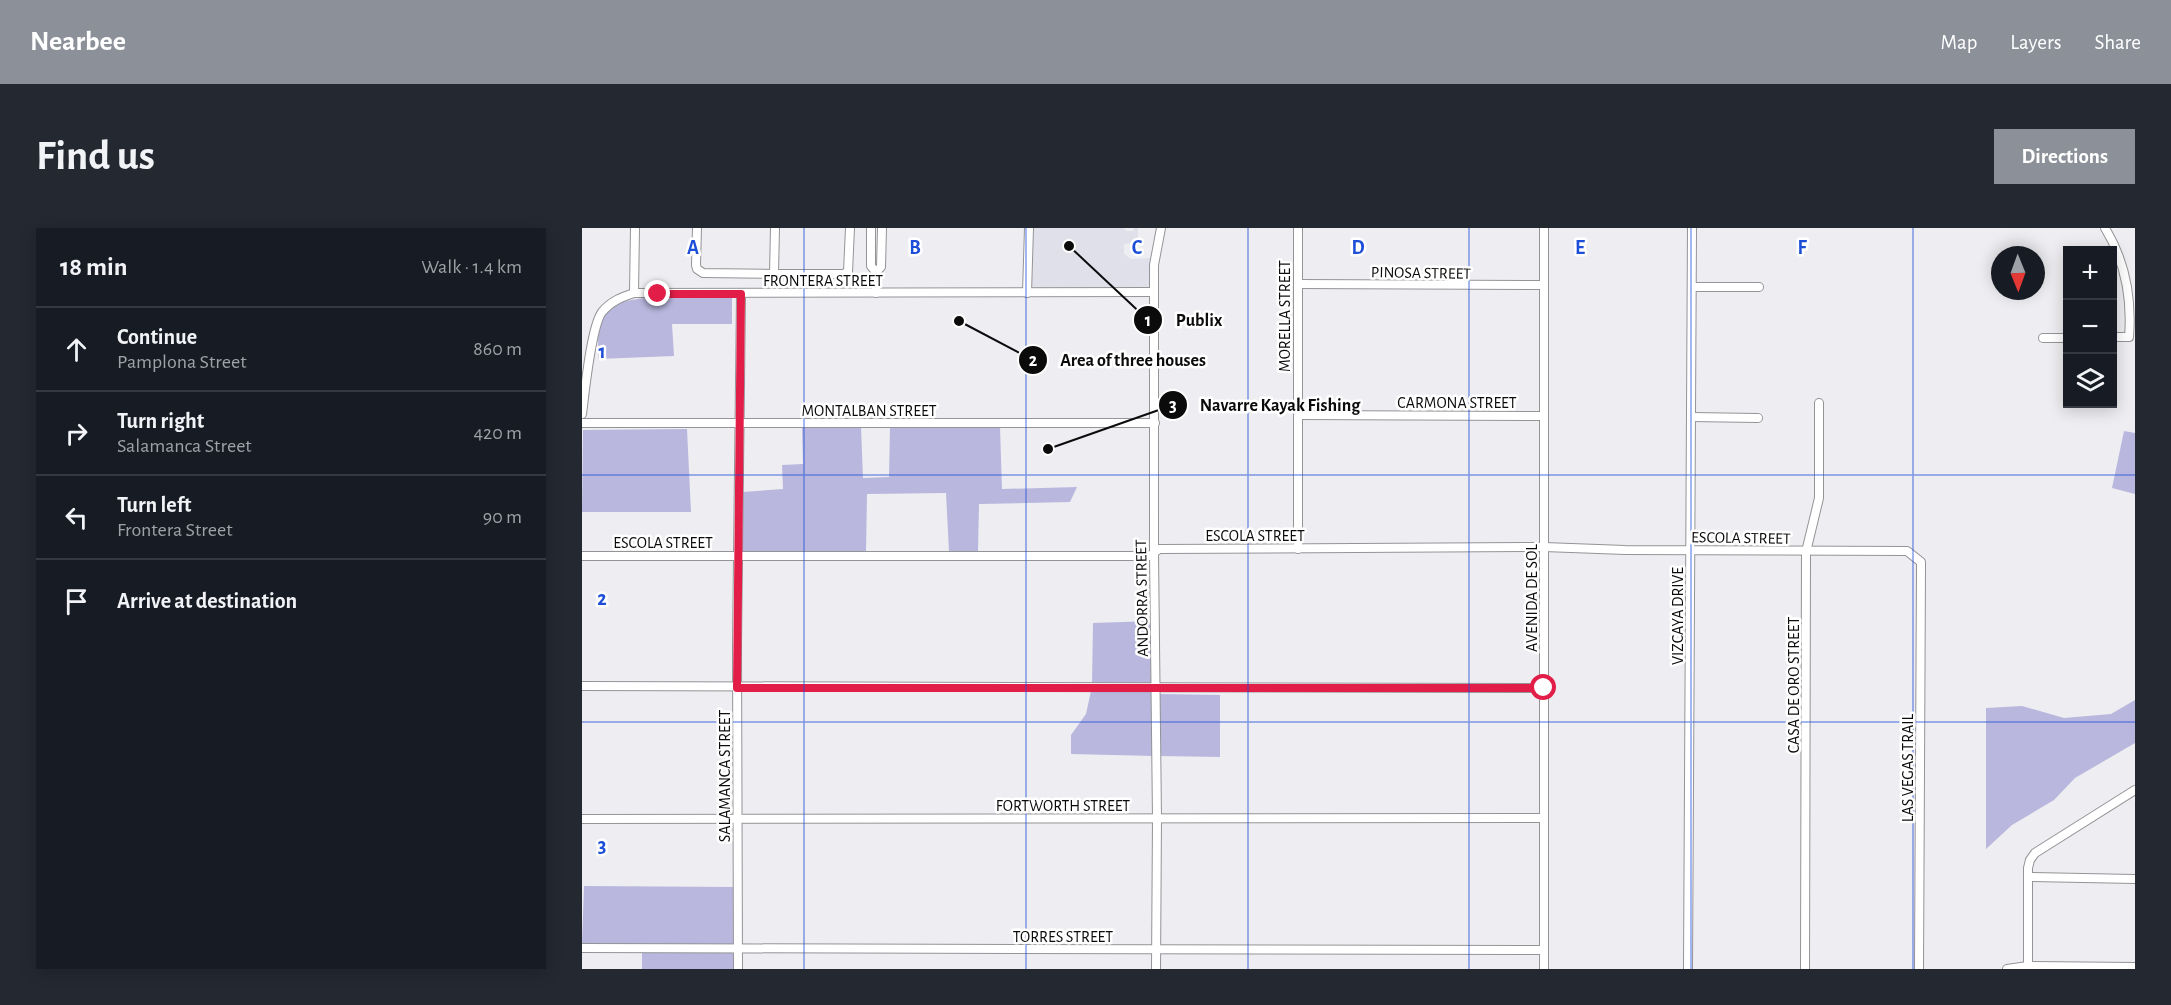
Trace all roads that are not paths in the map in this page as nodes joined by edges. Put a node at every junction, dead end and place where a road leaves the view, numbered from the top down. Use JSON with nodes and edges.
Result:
{"nodes":[{"id":1,"x":635,"y":228,"type":"edge"},
{"id":2,"x":697,"y":228,"type":"edge"},
{"id":3,"x":775,"y":228,"type":"edge"},
{"id":4,"x":850,"y":228,"type":"edge"},
{"id":5,"x":871,"y":228,"type":"edge"},
{"id":6,"x":882,"y":228,"type":"edge"},
{"id":7,"x":1029,"y":228,"type":"edge"},
{"id":8,"x":1161,"y":228,"type":"edge"},
{"id":9,"x":1298,"y":228,"type":"edge"},
{"id":10,"x":1544,"y":228,"type":"edge"},
{"id":11,"x":1692,"y":228,"type":"edge"},
{"id":12,"x":2105,"y":228,"type":"edge"},
{"id":13,"x":876,"y":272,"type":"junction"},
{"id":14,"x":774,"y":274,"type":"junction"},
{"id":15,"x":1298,"y":284,"type":"junction"},
{"id":16,"x":1544,"y":285,"type":"junction"},
{"id":17,"x":1693,"y":287,"type":"junction"},
{"id":18,"x":1759,"y":287,"type":"dead end"},
{"id":19,"x":1028,"y":292,"type":"junction"},
{"id":20,"x":1154,"y":292,"type":"junction"},
{"id":21,"x":876,"y":293,"type":"junction"},
{"id":22,"x":634,"y":294,"type":"junction"},
{"id":23,"x":741,"y":294,"type":"junction"},
{"id":24,"x":2117,"y":337,"type":"edge"},
{"id":25,"x":2043,"y":338,"type":"dead end"},
{"id":26,"x":2063,"y":338,"type":"edge"},
{"id":27,"x":1819,"y":403,"type":"dead end"},
{"id":28,"x":582,"y":414,"type":"edge"},
{"id":29,"x":1298,"y":415,"type":"junction"},
{"id":30,"x":1544,"y":416,"type":"junction"},
{"id":31,"x":1691,"y":417,"type":"junction"},
{"id":32,"x":1758,"y":418,"type":"dead end"},
{"id":33,"x":582,"y":423,"type":"edge"},
{"id":34,"x":1155,"y":423,"type":"junction"},
{"id":35,"x":741,"y":424,"type":"junction"},
{"id":36,"x":1544,"y":547,"type":"junction"},
{"id":37,"x":1298,"y":549,"type":"junction"},
{"id":38,"x":1691,"y":550,"type":"junction"},
{"id":39,"x":1806,"y":552,"type":"junction"},
{"id":40,"x":1154,"y":553,"type":"junction"},
{"id":41,"x":738,"y":555,"type":"junction"},
{"id":42,"x":582,"y":556,"type":"edge"},
{"id":43,"x":1921,"y":567,"type":"joint"},
{"id":44,"x":582,"y":687,"type":"edge"},
{"id":45,"x":737,"y":688,"type":"junction"},
{"id":46,"x":1156,"y":688,"type":"junction"},
{"id":47,"x":1544,"y":688,"type":"junction"},
{"id":48,"x":2135,"y":790,"type":"edge"},
{"id":49,"x":1544,"y":818,"type":"junction"},
{"id":50,"x":582,"y":819,"type":"edge"},
{"id":51,"x":738,"y":819,"type":"junction"},
{"id":52,"x":1157,"y":819,"type":"junction"},
{"id":53,"x":2028,"y":878,"type":"junction"},
{"id":54,"x":2135,"y":879,"type":"edge"},
{"id":55,"x":582,"y":948,"type":"edge"},
{"id":56,"x":738,"y":949,"type":"junction"},
{"id":57,"x":1155,"y":949,"type":"junction"},
{"id":58,"x":1544,"y":950,"type":"junction"},
{"id":59,"x":2028,"y":967,"type":"edge"},
{"id":60,"x":2135,"y":967,"type":"edge"},
{"id":61,"x":738,"y":969,"type":"edge"},
{"id":62,"x":1156,"y":969,"type":"edge"},
{"id":63,"x":1544,"y":969,"type":"edge"},
{"id":64,"x":1688,"y":969,"type":"edge"},
{"id":65,"x":1805,"y":969,"type":"edge"},
{"id":66,"x":1919,"y":969,"type":"edge"},
{"id":67,"x":2007,"y":969,"type":"edge"},
{"id":68,"x":2019,"y":969,"type":"edge"}],
"edges":[{"from":1,"to":22,"type":"street"},
{"from":2,"to":14,"type":"street"},
{"from":3,"to":14,"type":"street"},
{"from":4,"to":14,"type":"street"},
{"from":5,"to":13,"type":"street"},
{"from":6,"to":13,"type":"street"},
{"from":7,"to":19,"type":"street"},
{"from":8,"to":20,"type":"street","name":"ANDORRA STREET"},
{"from":9,"to":15,"type":"street","name":"MORELLA STREET"},
{"from":10,"to":16,"type":"street","name":"AVENIDA DE SOL"},
{"from":11,"to":17,"type":"street","name":"VIZCAYA DRIVE"},
{"from":12,"to":24,"type":"street"},
{"from":13,"to":21,"type":"street"},
{"from":15,"to":16,"type":"street","name":"PINOSA STREET"},
{"from":15,"to":29,"type":"street","name":"MORELLA STREET"},
{"from":16,"to":30,"type":"street","name":"AVENIDA DE SOL"},
{"from":17,"to":18,"type":"street"},
{"from":17,"to":31,"type":"street","name":"VIZCAYA DRIVE"},
{"from":19,"to":20,"type":"street","name":"FRONTERA STREET"},
{"from":19,"to":21,"type":"street","name":"FRONTERA STREET"},
{"from":20,"to":34,"type":"street","name":"ANDORRA STREET"},
{"from":21,"to":23,"type":"street","name":"FRONTERA STREET"},
{"from":22,"to":23,"type":"street","name":"FRONTERA STREET"},
{"from":22,"to":28,"type":"street","name":"FRONTERA STREET"},
{"from":23,"to":35,"type":"street","name":"SALAMANCA STREET"},
{"from":25,"to":26,"type":"street"},
{"from":27,"to":39,"type":"street","name":"CASA DE ORO STREET"},
{"from":29,"to":30,"type":"street","name":"CARMONA STREET"},
{"from":29,"to":37,"type":"street","name":"MORELLA STREET"},
{"from":30,"to":36,"type":"street","name":"AVENIDA DE SOL"},
{"from":31,"to":32,"type":"street"},
{"from":31,"to":38,"type":"street","name":"VIZCAYA DRIVE"},
{"from":33,"to":35,"type":"street","name":"MONTALBAN STREET"},
{"from":34,"to":35,"type":"street","name":"MONTALBAN STREET"},
{"from":34,"to":40,"type":"street","name":"ANDORRA STREET"},
{"from":35,"to":41,"type":"street","name":"SALAMANCA STREET"},
{"from":36,"to":37,"type":"street","name":"ESCOLA STREET"},
{"from":36,"to":38,"type":"street","name":"ESCOLA STREET"},
{"from":36,"to":47,"type":"street","name":"AVENIDA DE SOL"},
{"from":37,"to":40,"type":"street","name":"ESCOLA STREET"},
{"from":38,"to":39,"type":"street","name":"ESCOLA STREET"},
{"from":38,"to":64,"type":"street","name":"VIZCAYA DRIVE"},
{"from":39,"to":43,"type":"street","name":"ESCOLA STREET"},
{"from":39,"to":65,"type":"street","name":"CASA DE ORO STREET"},
{"from":40,"to":41,"type":"street","name":"ESCOLA STREET"},
{"from":40,"to":46,"type":"street","name":"ANDORRA STREET"},
{"from":41,"to":42,"type":"street","name":"ESCOLA STREET"},
{"from":41,"to":45,"type":"street","name":"SALAMANCA STREET"},
{"from":43,"to":66,"type":"street","name":"LAS VEGAS TRAIL"},
{"from":44,"to":45,"type":"street"},
{"from":45,"to":46,"type":"street"},
{"from":45,"to":51,"type":"street","name":"SALAMANCA STREET"},
{"from":46,"to":47,"type":"street"},
{"from":46,"to":52,"type":"street","name":"ANDORRA STREET"},
{"from":47,"to":49,"type":"street","name":"AVENIDA DE SOL"},
{"from":48,"to":53,"type":"street"},
{"from":49,"to":52,"type":"street","name":"FORTWORTH STREET"},
{"from":49,"to":58,"type":"street","name":"AVENIDA DE SOL"},
{"from":50,"to":51,"type":"street","name":"FORTWORTH STREET"},
{"from":51,"to":52,"type":"street","name":"FORTWORTH STREET"},
{"from":51,"to":56,"type":"street","name":"SALAMANCA STREET"},
{"from":52,"to":57,"type":"street","name":"ANDORRA STREET"},
{"from":53,"to":54,"type":"street"},
{"from":53,"to":59,"type":"street"},
{"from":55,"to":56,"type":"street","name":"TORRES STREET"},
{"from":56,"to":57,"type":"street","name":"TORRES STREET"},
{"from":56,"to":61,"type":"street","name":"SALAMANCA STREET"},
{"from":57,"to":58,"type":"street","name":"TORRES STREET"},
{"from":57,"to":62,"type":"street","name":"ANDORRA STREET"},
{"from":58,"to":63,"type":"street","name":"AVENIDA DE SOL"},
{"from":59,"to":60,"type":"street"},
{"from":59,"to":67,"type":"street"},
{"from":59,"to":68,"type":"street"}]}
